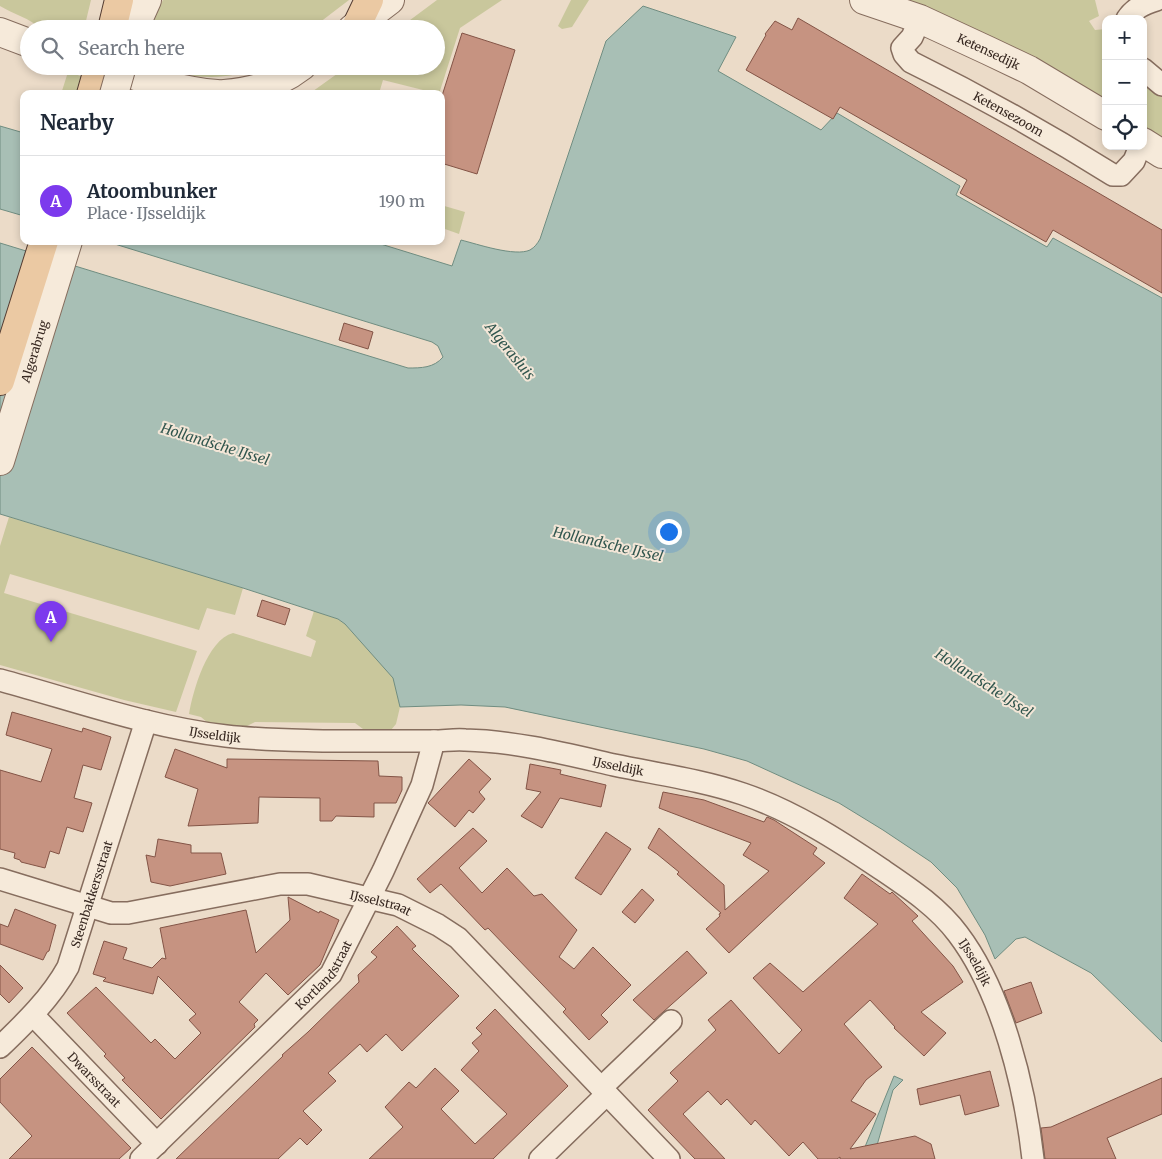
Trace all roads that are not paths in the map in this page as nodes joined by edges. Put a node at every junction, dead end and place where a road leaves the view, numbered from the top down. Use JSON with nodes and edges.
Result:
{"nodes":[{"id":1,"x":147,"y":0,"type":"edge"},
{"id":2,"x":369,"y":0,"type":"edge"},
{"id":3,"x":390,"y":0,"type":"edge"},
{"id":4,"x":864,"y":0,"type":"edge"},
{"id":5,"x":1156,"y":0,"type":"edge"},
{"id":6,"x":120,"y":14,"type":"edge"},
{"id":7,"x":1130,"y":15,"type":"edge"},
{"id":8,"x":920,"y":19,"type":"junction"},
{"id":9,"x":359,"y":20,"type":"edge"},
{"id":10,"x":364,"y":20,"type":"edge"},
{"id":11,"x":0,"y":32,"type":"edge"},
{"id":12,"x":20,"y":40,"type":"edge"},
{"id":13,"x":1147,"y":72,"type":"edge"},
{"id":14,"x":96,"y":75,"type":"edge"},
{"id":15,"x":119,"y":75,"type":"edge"},
{"id":16,"x":134,"y":75,"type":"edge"},
{"id":17,"x":288,"y":75,"type":"edge"},
{"id":18,"x":1162,"y":85,"type":"edge"},
{"id":19,"x":91,"y":90,"type":"edge"},
{"id":20,"x":115,"y":90,"type":"edge"},
{"id":21,"x":187,"y":90,"type":"edge"},
{"id":22,"x":252,"y":90,"type":"edge"},
{"id":23,"x":1102,"y":114,"type":"edge"},
{"id":24,"x":1147,"y":145,"type":"edge"},
{"id":25,"x":1138,"y":150,"type":"edge"},
{"id":26,"x":1162,"y":154,"type":"edge"},
{"id":27,"x":43,"y":245,"type":"edge"},
{"id":28,"x":67,"y":245,"type":"edge"},
{"id":29,"x":0,"y":381,"type":"edge"},
{"id":30,"x":0,"y":461,"type":"edge"},
{"id":31,"x":0,"y":680,"type":"edge"},
{"id":32,"x":146,"y":721,"type":"junction"},
{"id":33,"x":434,"y":741,"type":"junction"},
{"id":34,"x":0,"y":879,"type":"edge"},
{"id":35,"x":368,"y":898,"type":"junction"},
{"id":36,"x":88,"y":906,"type":"junction"},
{"id":37,"x":33,"y":1015,"type":"junction"},
{"id":38,"x":671,"y":1022,"type":"dead end"},
{"id":39,"x":0,"y":1047,"type":"edge"},
{"id":40,"x":604,"y":1091,"type":"junction"},
{"id":41,"x":157,"y":1144,"type":"junction"},
{"id":42,"x":142,"y":1159,"type":"edge"},
{"id":43,"x":540,"y":1159,"type":"edge"},
{"id":44,"x":668,"y":1159,"type":"edge"},
{"id":45,"x":1033,"y":1159,"type":"edge"}],
"edges":[{"from":1,"to":6,"type":"street"},
{"from":2,"to":9,"type":"main road"},
{"from":3,"to":10,"type":"street"},
{"from":4,"to":8,"type":"street","name":"Ketensedijk"},
{"from":5,"to":7,"type":"street"},
{"from":8,"to":23,"type":"street","name":"Ketensedijk"},
{"from":8,"to":25,"type":"street","name":"Ketensezoom"},
{"from":11,"to":12,"type":"street"},
{"from":13,"to":18,"type":"street"},
{"from":14,"to":19,"type":"main road"},
{"from":15,"to":20,"type":"street","bridge":true},
{"from":16,"to":21,"type":"street"},
{"from":17,"to":22,"type":"street"},
{"from":24,"to":26,"type":"street"},
{"from":27,"to":29,"type":"main road","name":"Algerabrug"},
{"from":28,"to":30,"type":"street","name":"Algerabrug"},
{"from":31,"to":32,"type":"street","name":"IJsseldijk"},
{"from":32,"to":33,"type":"street","name":"IJsseldijk"},
{"from":32,"to":36,"type":"street","name":"Steenbakkersstraat"},
{"from":33,"to":35,"type":"street","name":"Kortlandstraat"},
{"from":33,"to":45,"type":"street","name":"IJsseldijk"},
{"from":34,"to":36,"type":"street","name":"IJsselstraat"},
{"from":35,"to":36,"type":"street","name":"IJsselstraat"},
{"from":35,"to":40,"type":"street","name":"IJsselstraat"},
{"from":35,"to":41,"type":"street","name":"Kortlandstraat"},
{"from":36,"to":37,"type":"street","name":"Steenbakkersstraat"},
{"from":37,"to":39,"type":"street","name":"Steenbakkersstraat"},
{"from":37,"to":41,"type":"street","name":"Dwarsstraat"},
{"from":38,"to":40,"type":"street"},
{"from":40,"to":43,"type":"street"},
{"from":40,"to":44,"type":"street","name":"IJsselstraat"},
{"from":41,"to":42,"type":"street","name":"Kortlandstraat"}]}
